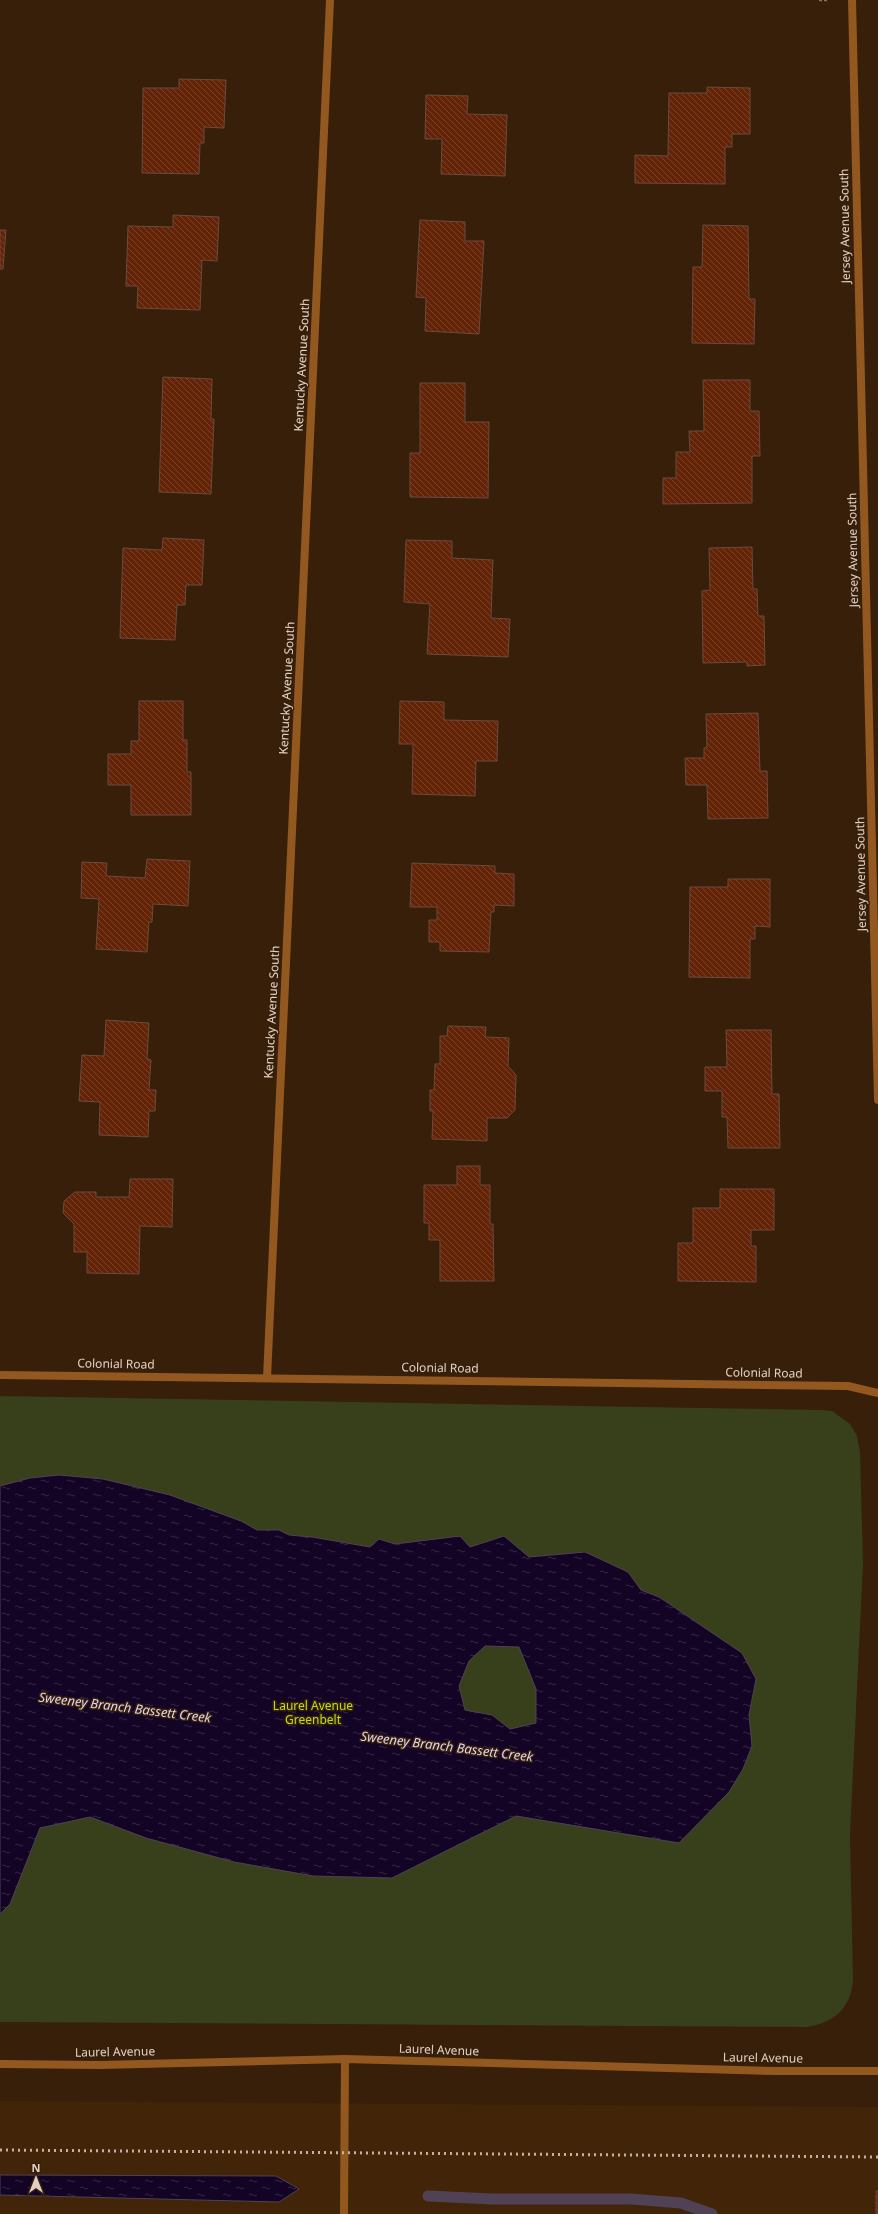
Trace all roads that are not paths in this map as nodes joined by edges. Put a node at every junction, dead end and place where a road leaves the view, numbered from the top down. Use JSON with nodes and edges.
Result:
{"nodes":[{"id":1,"x":330,"y":0,"type":"edge"},
{"id":2,"x":852,"y":0,"type":"edge"},
{"id":3,"x":878,"y":1100,"type":"edge"},
{"id":4,"x":0,"y":1375,"type":"edge"},
{"id":5,"x":267,"y":1378,"type":"junction"},
{"id":6,"x":878,"y":1393,"type":"edge"},
{"id":7,"x":345,"y":2059,"type":"junction"},
{"id":8,"x":0,"y":2064,"type":"edge"},
{"id":9,"x":878,"y":2071,"type":"edge"},
{"id":10,"x":344,"y":2214,"type":"edge"}],
"edges":[{"from":1,"to":5,"type":"street","name":"Kentucky Avenue South"},
{"from":2,"to":3,"type":"street","name":"Jersey Avenue South"},
{"from":4,"to":5,"type":"street","name":"Colonial Road"},
{"from":5,"to":6,"type":"street","name":"Colonial Road"},
{"from":7,"to":8,"type":"street","name":"Laurel Avenue"},
{"from":7,"to":9,"type":"street","name":"Laurel Avenue"},
{"from":7,"to":10,"type":"street"}]}
